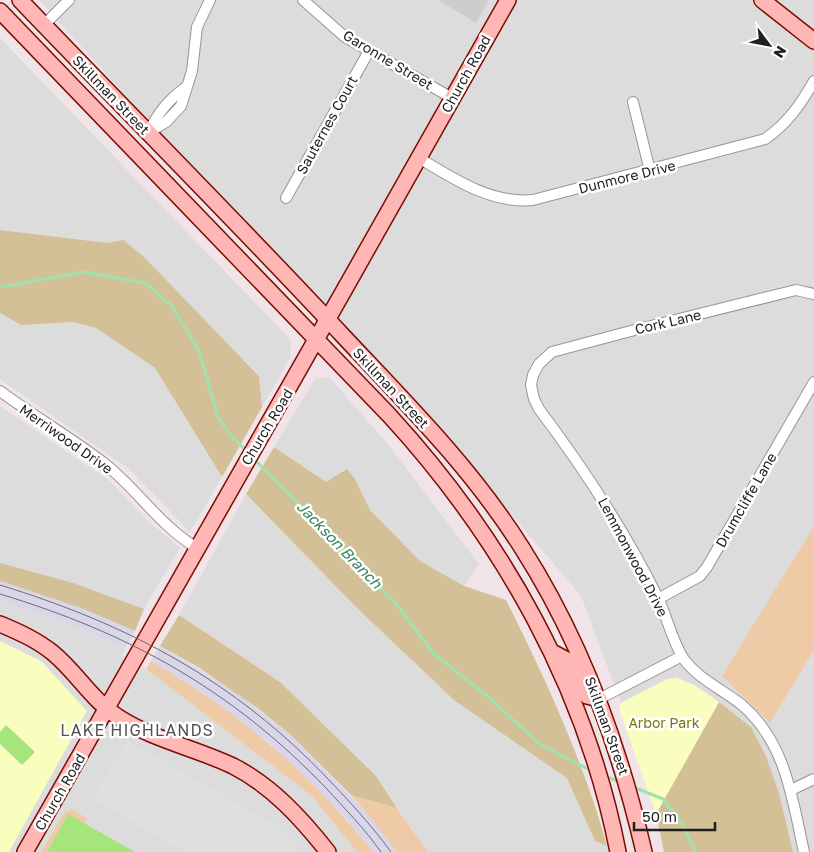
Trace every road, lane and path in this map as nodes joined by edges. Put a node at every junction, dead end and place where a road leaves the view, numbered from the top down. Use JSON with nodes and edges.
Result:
{"nodes":[{"id":1,"x":20,"y":0,"type":"edge"},
{"id":2,"x":69,"y":0,"type":"edge"},
{"id":3,"x":210,"y":0,"type":"edge"},
{"id":4,"x":303,"y":0,"type":"edge"},
{"id":5,"x":508,"y":0,"type":"edge"},
{"id":6,"x":762,"y":0,"type":"edge"},
{"id":7,"x":0,"y":11,"type":"edge"},
{"id":8,"x":44,"y":25,"type":"junction"},
{"id":9,"x":814,"y":41,"type":"edge"},
{"id":10,"x":369,"y":51,"type":"junction"},
{"id":11,"x":814,"y":81,"type":"edge"},
{"id":12,"x":452,"y":98,"type":"junction"},
{"id":13,"x":633,"y":102,"type":"dead end"},
{"id":14,"x":148,"y":133,"type":"junction"},
{"id":15,"x":134,"y":150,"type":"junction"},
{"id":16,"x":419,"y":158,"type":"junction"},
{"id":17,"x":650,"y":171,"type":"junction"},
{"id":18,"x":286,"y":198,"type":"dead end"},
{"id":19,"x":814,"y":294,"type":"edge"},
{"id":20,"x":328,"y":319,"type":"junction"},
{"id":21,"x":316,"y":341,"type":"junction"},
{"id":22,"x":533,"y":375,"type":"joint"},
{"id":23,"x":814,"y":382,"type":"edge"},
{"id":24,"x":0,"y":391,"type":"edge"},
{"id":25,"x":197,"y":548,"type":"junction"},
{"id":26,"x":658,"y":599,"type":"junction"},
{"id":27,"x":0,"y":624,"type":"edge"},
{"id":28,"x":552,"y":652,"type":"junction"},
{"id":29,"x":682,"y":656,"type":"junction"},
{"id":30,"x":602,"y":706,"type":"junction"},
{"id":31,"x":107,"y":709,"type":"junction"},
{"id":32,"x":814,"y":779,"type":"edge"},
{"id":33,"x":790,"y":790,"type":"junction"},
{"id":34,"x":617,"y":845,"type":"edge"},
{"id":35,"x":25,"y":852,"type":"edge"},
{"id":36,"x":328,"y":852,"type":"edge"},
{"id":37,"x":644,"y":852,"type":"edge"},
{"id":38,"x":804,"y":852,"type":"edge"}],
"edges":[{"from":1,"to":8,"type":"main road","name":"Skillman Street"},
{"from":2,"to":8,"type":"street"},
{"from":3,"to":14,"type":"street"},
{"from":4,"to":10,"type":"street","name":"Garonne Street"},
{"from":5,"to":12,"type":"main road","name":"Church Road"},
{"from":6,"to":9,"type":"main road"},
{"from":7,"to":15,"type":"main road","name":"Skillman Street"},
{"from":8,"to":14,"type":"main road","name":"Skillman Street"},
{"from":10,"to":12,"type":"street","name":"Garonne Street"},
{"from":10,"to":18,"type":"street","name":"Sauternes Court"},
{"from":11,"to":17,"type":"street","name":"Dunmore Drive"},
{"from":12,"to":16,"type":"main road","name":"Church Road"},
{"from":13,"to":17,"type":"street"},
{"from":14,"to":15,"type":"main road"},
{"from":14,"to":20,"type":"main road","name":"Skillman Street"},
{"from":15,"to":21,"type":"main road","name":"Skillman Street"},
{"from":16,"to":17,"type":"street","name":"Dunmore Drive"},
{"from":16,"to":20,"type":"main road","name":"Church Road"},
{"from":19,"to":22,"type":"street","name":"Cork Lane"},
{"from":20,"to":21,"type":"main road","name":"Church Road"},
{"from":20,"to":30,"type":"main road","name":"Skillman Street"},
{"from":21,"to":25,"type":"main road","name":"Church Road"},
{"from":21,"to":28,"type":"main road","name":"Skillman Street"},
{"from":22,"to":26,"type":"street","name":"Lemmonwood Drive"},
{"from":23,"to":26,"type":"street","name":"Drumcliffe Lane"},
{"from":24,"to":25,"type":"street","name":"Merriwood Drive"},
{"from":25,"to":31,"type":"main road","name":"Church Road"},
{"from":26,"to":29,"type":"street","name":"Lemmonwood Drive"},
{"from":27,"to":31,"type":"main road"},
{"from":28,"to":30,"type":"main road"},
{"from":28,"to":34,"type":"main road","name":"Skillman Street"},
{"from":29,"to":30,"type":"street"},
{"from":29,"to":33,"type":"street","name":"Lemmonwood Drive"},
{"from":30,"to":37,"type":"main road","name":"Skillman Street"},
{"from":31,"to":35,"type":"main road","name":"Church Road"},
{"from":31,"to":36,"type":"main road"},
{"from":32,"to":33,"type":"street"},
{"from":33,"to":38,"type":"street","name":"Lemmonwood Drive"}]}
